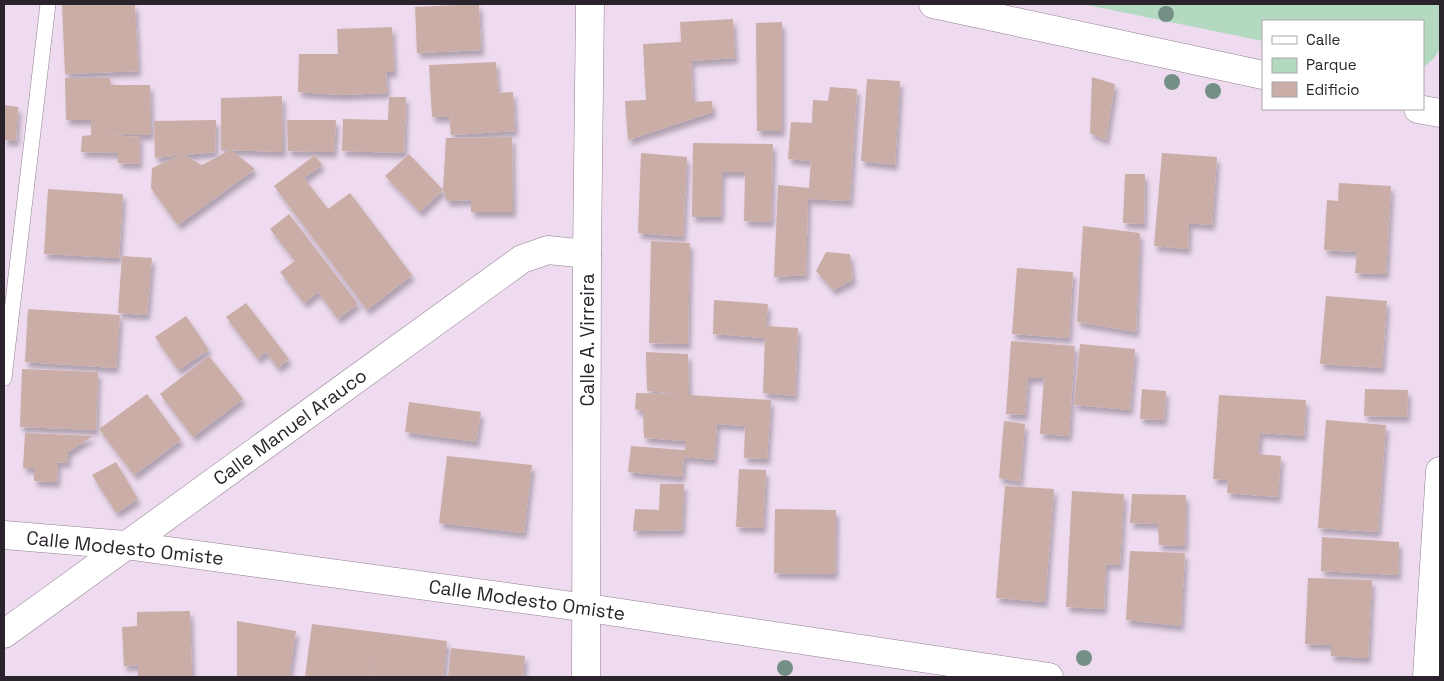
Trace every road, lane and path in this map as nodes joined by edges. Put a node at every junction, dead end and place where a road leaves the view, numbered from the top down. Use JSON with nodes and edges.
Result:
{"nodes":[{"id":1,"x":48,"y":4,"type":"edge"},
{"id":2,"x":590,"y":4,"type":"edge"},
{"id":3,"x":933,"y":4,"type":"edge"},
{"id":4,"x":1262,"y":75,"type":"edge"},
{"id":5,"x":1424,"y":110,"type":"edge"},
{"id":6,"x":1440,"y":113,"type":"edge"},
{"id":7,"x":587,"y":254,"type":"junction"},
{"id":8,"x":4,"y":378,"type":"edge"},
{"id":9,"x":1440,"y":471,"type":"edge"},
{"id":10,"x":4,"y":535,"type":"edge"},
{"id":11,"x":125,"y":546,"type":"junction"},
{"id":12,"x":588,"y":608,"type":"junction"},
{"id":13,"x":4,"y":634,"type":"edge"},
{"id":14,"x":586,"y":677,"type":"edge"},
{"id":15,"x":1049,"y":677,"type":"edge"},
{"id":16,"x":1427,"y":677,"type":"edge"}],
"edges":[{"from":1,"to":8,"type":"lane"},
{"from":2,"to":7,"type":"street","name":"Calle A. Virreira"},
{"from":3,"to":4,"type":"street"},
{"from":5,"to":6,"type":"street"},
{"from":7,"to":11,"type":"street","name":"Calle Manuel Arauco"},
{"from":7,"to":12,"type":"street","name":"Calle A. Virreira"},
{"from":9,"to":16,"type":"street"},
{"from":10,"to":11,"type":"street","name":"Calle Modesto Omiste"},
{"from":11,"to":12,"type":"street","name":"Calle Modesto Omiste"},
{"from":11,"to":13,"type":"street","name":"Calle Manuel Arauco"},
{"from":12,"to":14,"type":"street","name":"Calle A. Virreira"},
{"from":12,"to":15,"type":"street","name":"Calle Modesto Omiste"}]}
